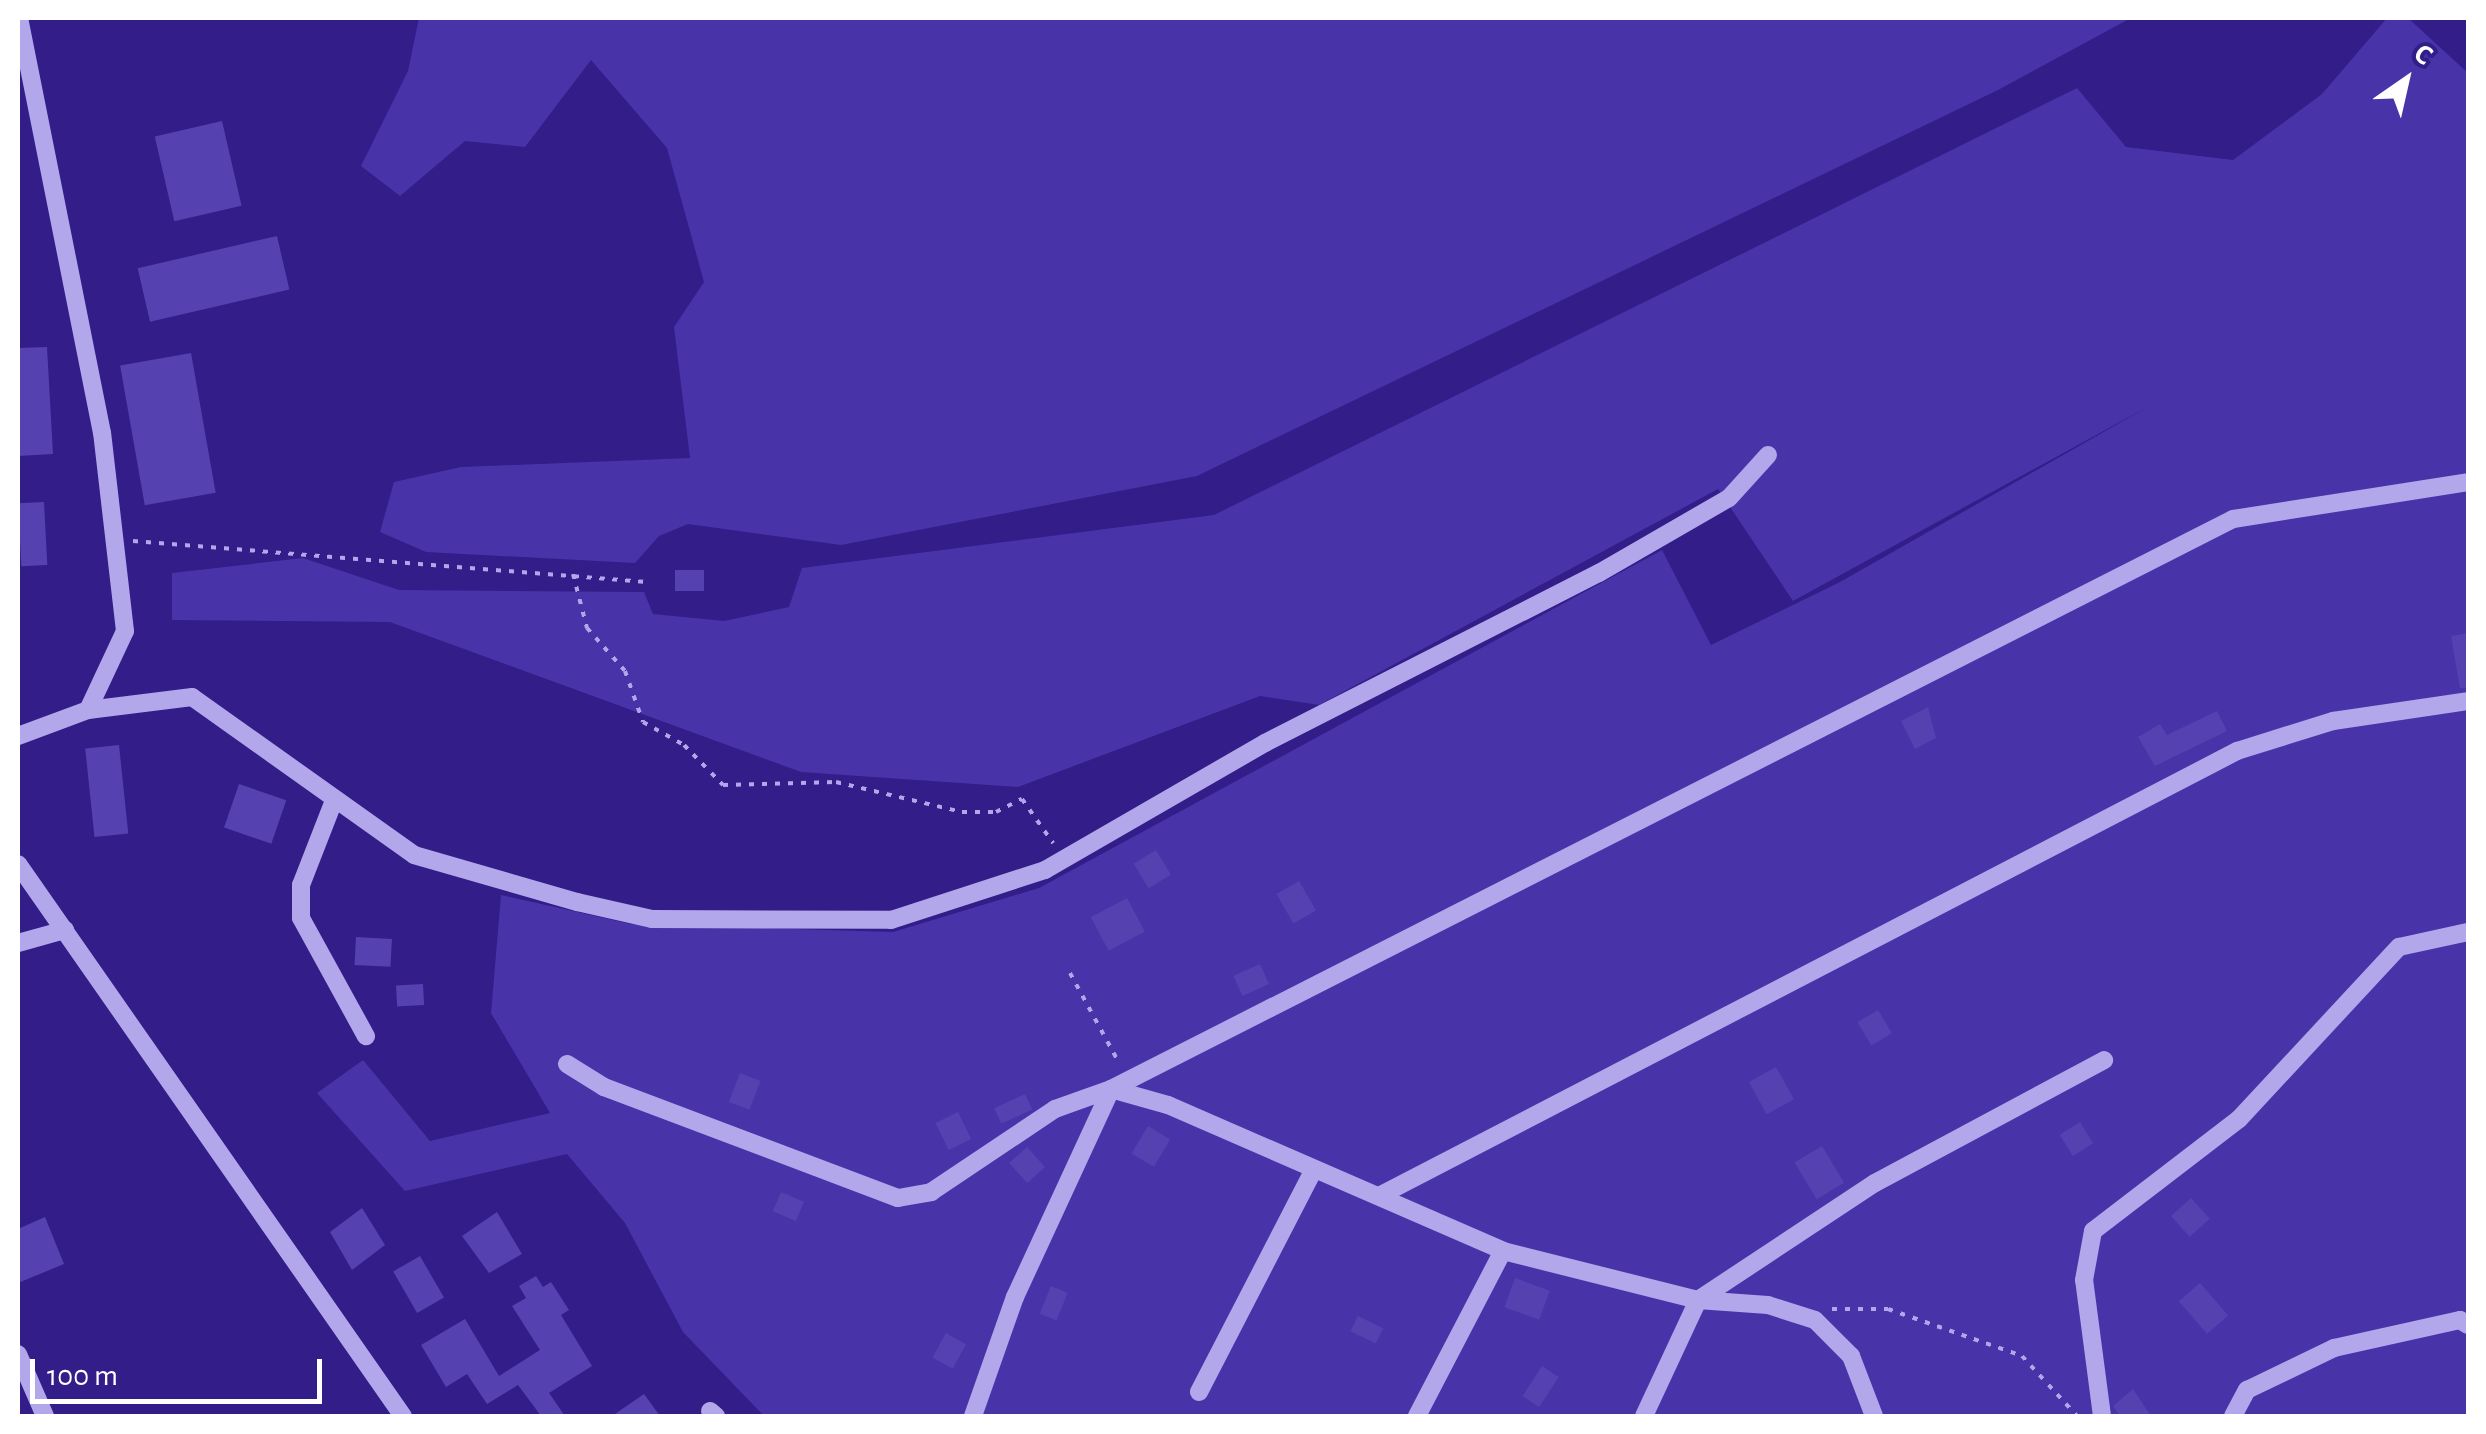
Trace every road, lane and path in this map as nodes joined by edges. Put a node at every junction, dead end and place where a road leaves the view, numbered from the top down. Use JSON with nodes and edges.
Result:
{"nodes":[{"id":1,"x":19,"y":18,"type":"edge"},
{"id":2,"x":1768,"y":455,"type":"dead end"},
{"id":3,"x":2468,"y":482,"type":"edge"},
{"id":4,"x":114,"y":539,"type":"junction"},
{"id":5,"x":573,"y":574,"type":"junction"},
{"id":6,"x":646,"y":582,"type":"dead end"},
{"id":7,"x":2468,"y":701,"type":"edge"},
{"id":8,"x":88,"y":710,"type":"junction"},
{"id":9,"x":18,"y":736,"type":"edge"},
{"id":10,"x":333,"y":803,"type":"junction"},
{"id":11,"x":1065,"y":859,"type":"junction"},
{"id":12,"x":18,"y":864,"type":"edge"},
{"id":13,"x":64,"y":930,"type":"junction"},
{"id":14,"x":2468,"y":932,"type":"edge"},
{"id":15,"x":18,"y":943,"type":"edge"},
{"id":16,"x":1070,"y":974,"type":"dead end"},
{"id":17,"x":366,"y":1036,"type":"dead end"},
{"id":18,"x":2104,"y":1060,"type":"dead end"},
{"id":19,"x":567,"y":1064,"type":"dead end"},
{"id":20,"x":1128,"y":1080,"type":"junction"},
{"id":21,"x":1110,"y":1089,"type":"junction"},
{"id":22,"x":1312,"y":1173,"type":"junction"},
{"id":23,"x":1379,"y":1196,"type":"junction"},
{"id":24,"x":1503,"y":1251,"type":"junction"},
{"id":25,"x":1698,"y":1300,"type":"junction"},
{"id":26,"x":1829,"y":1309,"type":"dead end"},
{"id":27,"x":2468,"y":1324,"type":"edge"},
{"id":28,"x":18,"y":1354,"type":"edge"},
{"id":29,"x":1199,"y":1392,"type":"dead end"},
{"id":30,"x":46,"y":1416,"type":"edge"},
{"id":31,"x":403,"y":1416,"type":"edge"},
{"id":32,"x":973,"y":1416,"type":"edge"},
{"id":33,"x":1417,"y":1416,"type":"edge"},
{"id":34,"x":1644,"y":1416,"type":"edge"},
{"id":35,"x":1874,"y":1416,"type":"edge"},
{"id":36,"x":2077,"y":1416,"type":"edge"},
{"id":37,"x":2102,"y":1416,"type":"edge"},
{"id":38,"x":2233,"y":1416,"type":"edge"}],
"edges":[{"from":1,"to":4,"type":"street"},
{"from":2,"to":11,"type":"street"},
{"from":3,"to":20,"type":"street"},
{"from":4,"to":5,"type":"path"},
{"from":4,"to":8,"type":"street"},
{"from":5,"to":6,"type":"path"},
{"from":5,"to":11,"type":"path"},
{"from":7,"to":23,"type":"street"},
{"from":8,"to":9,"type":"street"},
{"from":8,"to":10,"type":"street"},
{"from":10,"to":11,"type":"street"},
{"from":10,"to":17,"type":"street"},
{"from":12,"to":13,"type":"street"},
{"from":13,"to":15,"type":"street"},
{"from":13,"to":31,"type":"street"},
{"from":14,"to":37,"type":"street"},
{"from":16,"to":20,"type":"path"},
{"from":18,"to":25,"type":"street"},
{"from":19,"to":21,"type":"street"},
{"from":20,"to":21,"type":"street"},
{"from":21,"to":22,"type":"street"},
{"from":21,"to":32,"type":"street"},
{"from":22,"to":23,"type":"street"},
{"from":22,"to":29,"type":"street"},
{"from":23,"to":24,"type":"street"},
{"from":24,"to":25,"type":"street"},
{"from":24,"to":33,"type":"street"},
{"from":25,"to":34,"type":"street"},
{"from":25,"to":35,"type":"street"},
{"from":26,"to":36,"type":"path"},
{"from":27,"to":38,"type":"street"},
{"from":28,"to":30,"type":"street"}]}
